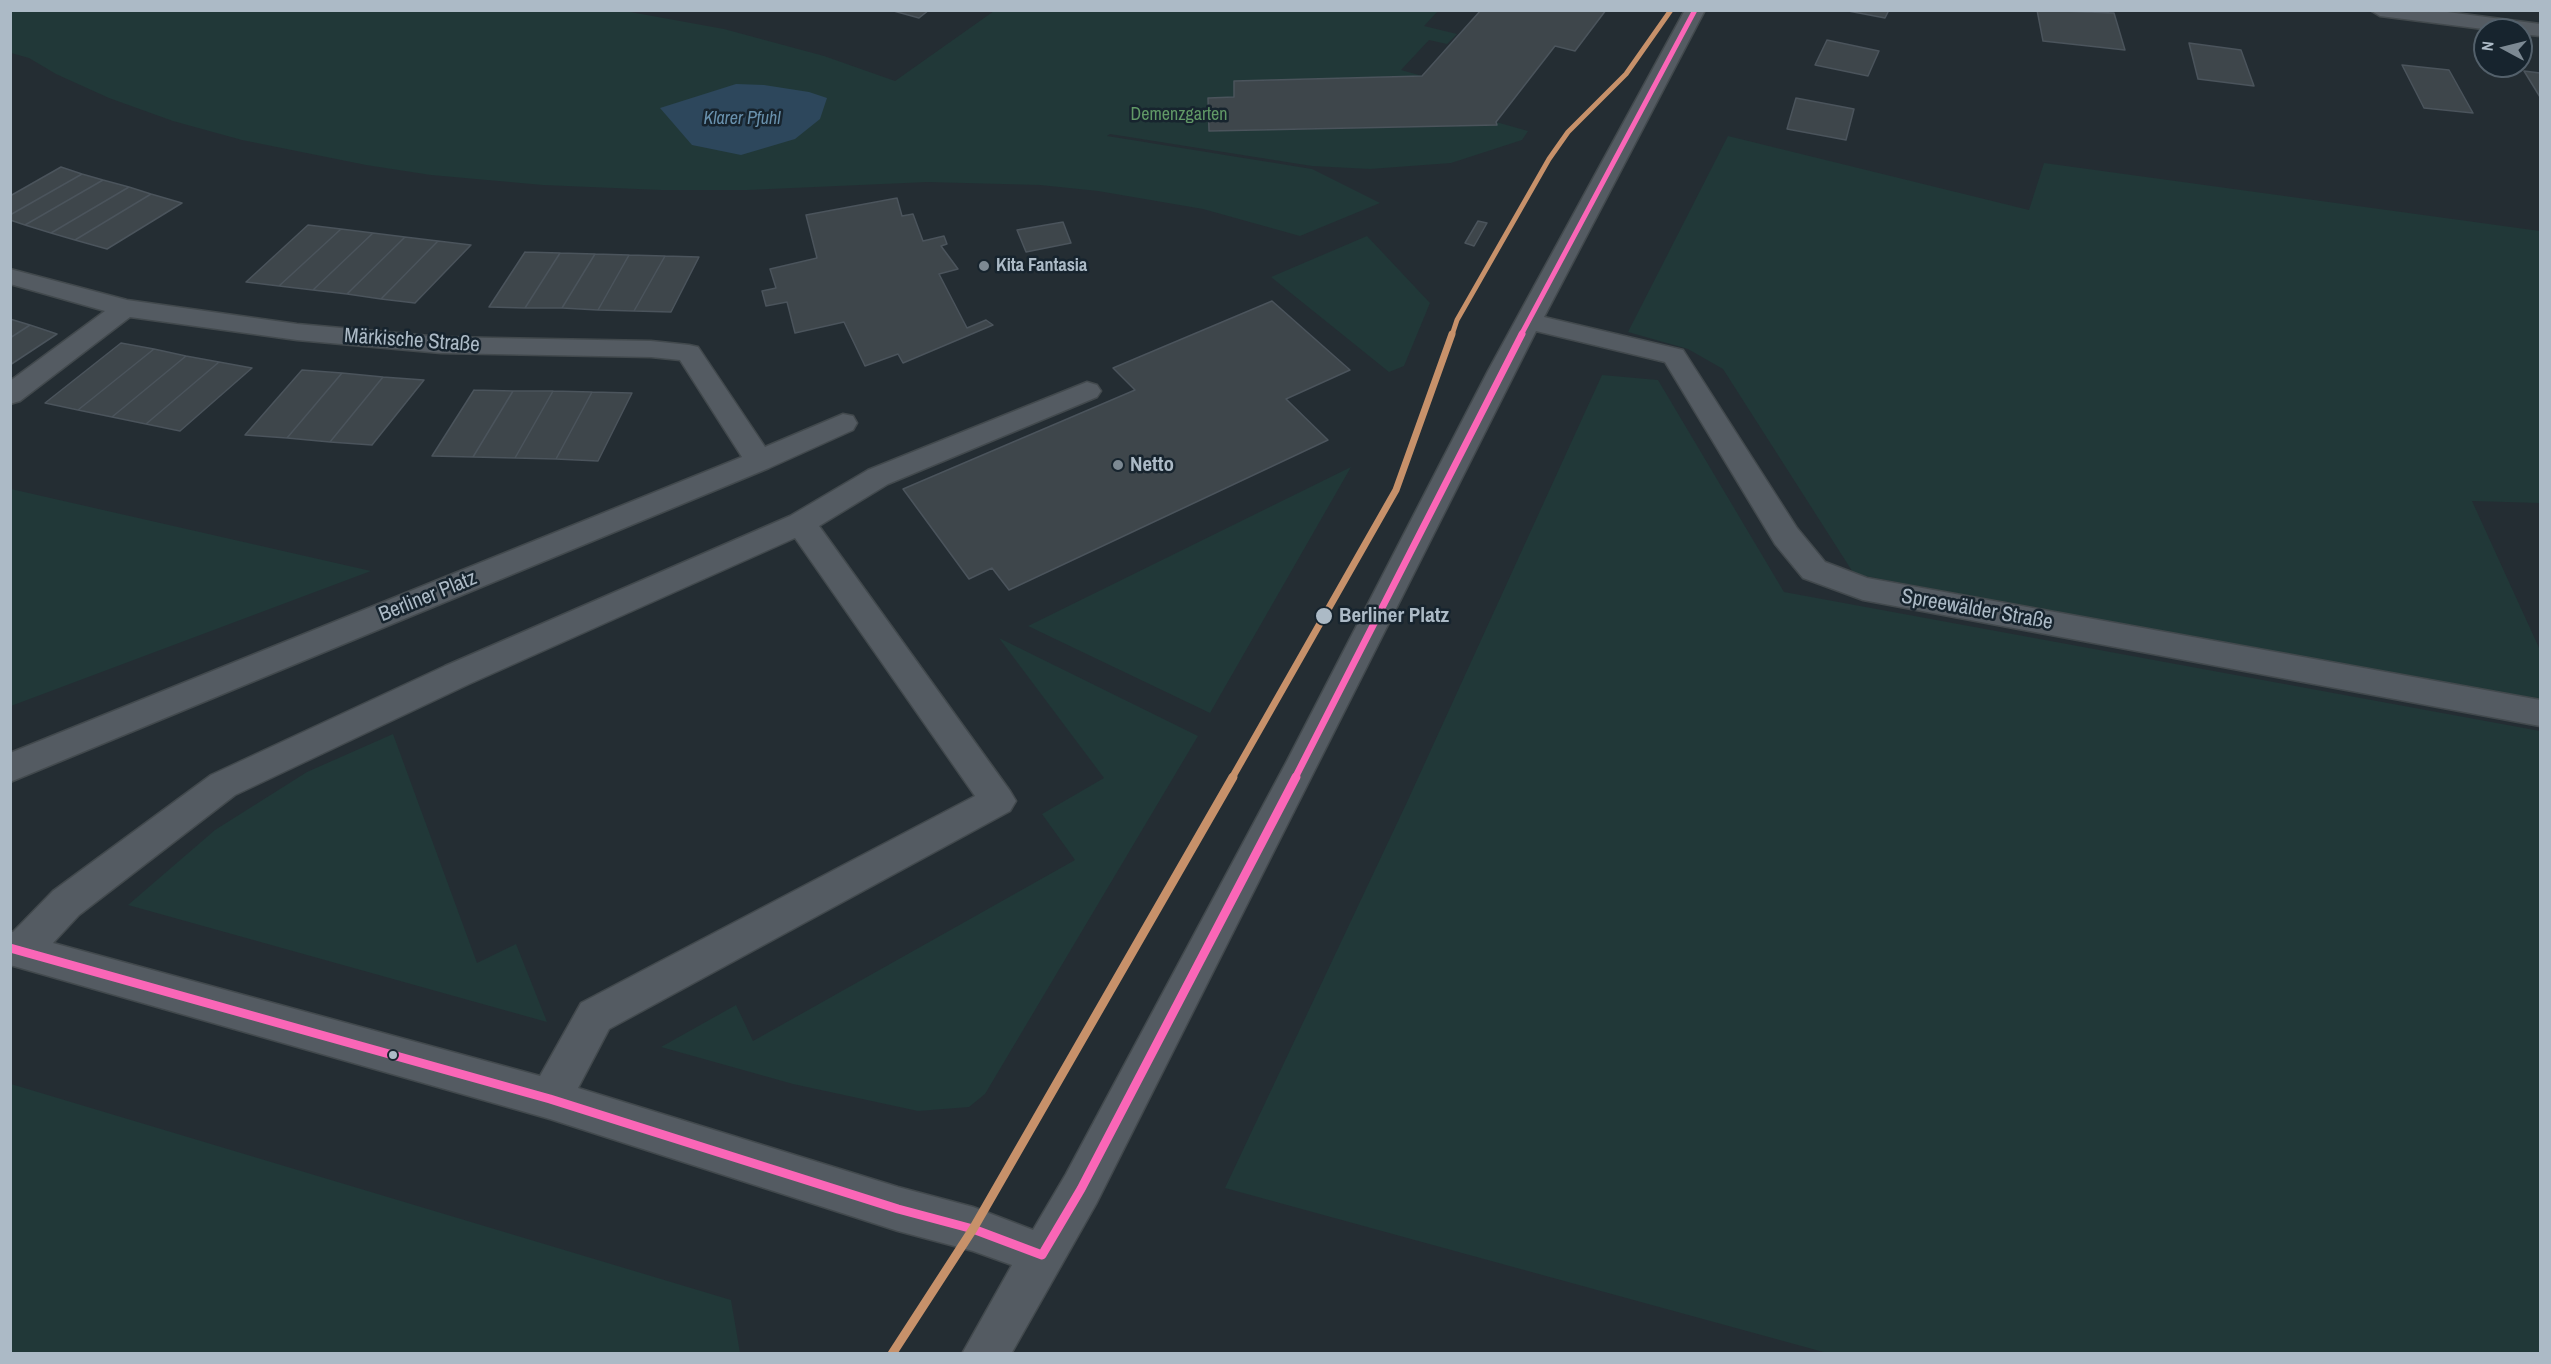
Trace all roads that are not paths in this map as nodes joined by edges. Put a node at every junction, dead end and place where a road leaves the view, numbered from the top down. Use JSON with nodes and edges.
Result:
{"nodes":[{"id":1,"x":1695,"y":10,"type":"edge"},
{"id":2,"x":2380,"y":10,"type":"edge"},
{"id":3,"x":2541,"y":30,"type":"edge"},
{"id":4,"x":10,"y":276,"type":"edge"},
{"id":5,"x":125,"y":308,"type":"junction"},
{"id":6,"x":1530,"y":321,"type":"junction"},
{"id":7,"x":1087,"y":391,"type":"dead end"},
{"id":8,"x":10,"y":395,"type":"edge"},
{"id":9,"x":843,"y":423,"type":"dead end"},
{"id":10,"x":759,"y":461,"type":"junction"},
{"id":11,"x":801,"y":523,"type":"junction"},
{"id":12,"x":2541,"y":713,"type":"edge"},
{"id":13,"x":10,"y":768,"type":"edge"},
{"id":14,"x":16,"y":949,"type":"edge"},
{"id":15,"x":550,"y":1099,"type":"junction"},
{"id":16,"x":1042,"y":1255,"type":"junction"},
{"id":17,"x":985,"y":1353,"type":"edge"}],
"edges":[{"from":1,"to":6,"type":"street"},
{"from":2,"to":3,"type":"street"},
{"from":4,"to":5,"type":"street","name":"Märkische Straße"},
{"from":5,"to":8,"type":"street"},
{"from":5,"to":10,"type":"street","name":"Märkische Straße"},
{"from":6,"to":12,"type":"street","name":"Spreewälder Straße"},
{"from":6,"to":16,"type":"street"},
{"from":7,"to":11,"type":"street"},
{"from":9,"to":10,"type":"street","name":"Berliner Platz"},
{"from":10,"to":13,"type":"street","name":"Berliner Platz"},
{"from":11,"to":14,"type":"street"},
{"from":11,"to":15,"type":"street"},
{"from":14,"to":15,"type":"street"},
{"from":15,"to":16,"type":"street"},
{"from":16,"to":17,"type":"street"}]}
